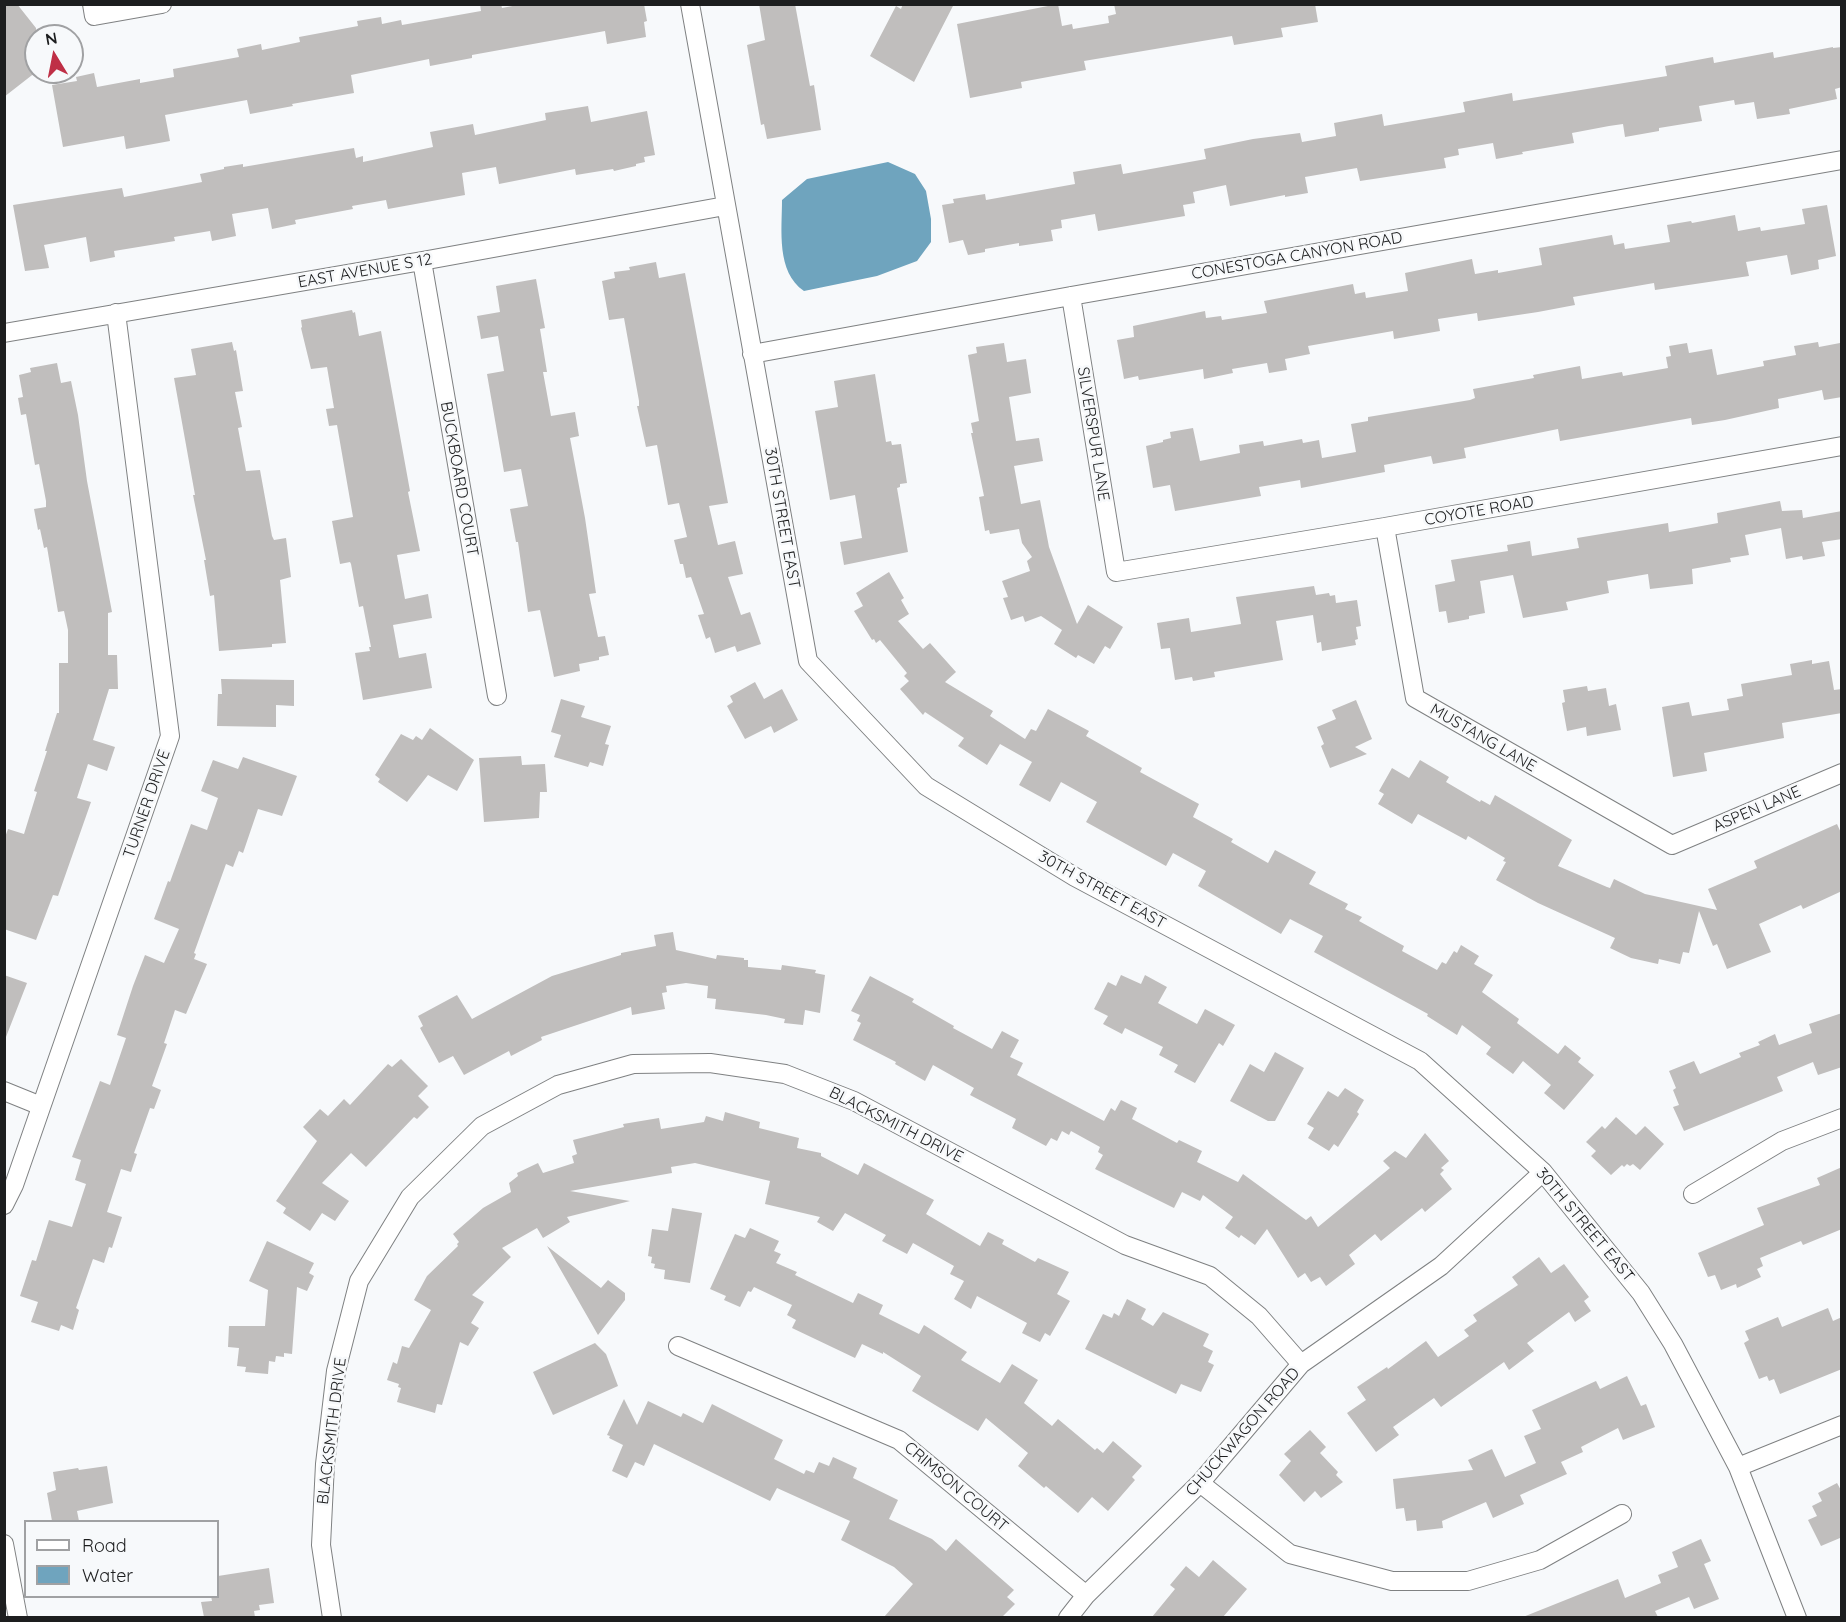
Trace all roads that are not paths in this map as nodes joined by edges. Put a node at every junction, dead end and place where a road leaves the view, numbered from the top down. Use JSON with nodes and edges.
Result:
{"nodes":[{"id":1,"x":162,"y":4,"type":"edge"},
{"id":2,"x":690,"y":4,"type":"edge"},
{"id":3,"x":93,"y":10,"type":"edge"},
{"id":4,"x":1842,"y":160,"type":"edge"},
{"id":5,"x":726,"y":206,"type":"junction"},
{"id":6,"x":422,"y":261,"type":"junction"},
{"id":7,"x":1071,"y":296,"type":"junction"},
{"id":8,"x":116,"y":313,"type":"junction"},
{"id":9,"x":4,"y":333,"type":"edge"},
{"id":10,"x":753,"y":354,"type":"junction"},
{"id":11,"x":1842,"y":446,"type":"edge"},
{"id":12,"x":1385,"y":527,"type":"junction"},
{"id":13,"x":1116,"y":572,"type":"joint"},
{"id":14,"x":497,"y":696,"type":"dead end"},
{"id":15,"x":1842,"y":773,"type":"edge"},
{"id":16,"x":1672,"y":845,"type":"joint"},
{"id":17,"x":4,"y":1091,"type":"edge"},
{"id":18,"x":41,"y":1106,"type":"junction"},
{"id":19,"x":1842,"y":1118,"type":"edge"},
{"id":20,"x":1543,"y":1172,"type":"junction"},
{"id":21,"x":1693,"y":1194,"type":"dead end"},
{"id":22,"x":4,"y":1205,"type":"edge"},
{"id":23,"x":678,"y":1346,"type":"dead end"},
{"id":24,"x":1301,"y":1364,"type":"junction"},
{"id":25,"x":1842,"y":1425,"type":"edge"},
{"id":26,"x":1738,"y":1467,"type":"junction"},
{"id":27,"x":1200,"y":1483,"type":"junction"},
{"id":28,"x":1622,"y":1514,"type":"dead end"},
{"id":29,"x":4,"y":1544,"type":"edge"},
{"id":30,"x":1086,"y":1595,"type":"junction"},
{"id":31,"x":18,"y":1617,"type":"edge"},
{"id":32,"x":332,"y":1617,"type":"edge"},
{"id":33,"x":1068,"y":1617,"type":"edge"},
{"id":34,"x":1797,"y":1617,"type":"edge"}],
"edges":[{"from":1,"to":3,"type":"street"},
{"from":2,"to":5,"type":"street","name":"30TH STREET EAST"},
{"from":4,"to":7,"type":"street","name":"CONESTOGA CANYON ROAD"},
{"from":5,"to":6,"type":"street","name":"EAST AVENUE S 12"},
{"from":5,"to":10,"type":"street","name":"30TH STREET EAST"},
{"from":6,"to":8,"type":"street","name":"EAST AVENUE S 12"},
{"from":6,"to":14,"type":"street","name":"BUCKBOARD COURT"},
{"from":7,"to":10,"type":"street","name":"CONESTOGA CANYON ROAD"},
{"from":7,"to":13,"type":"street","name":"SILVERSPUR LANE"},
{"from":8,"to":9,"type":"street","name":"EAST AVENUE S 12"},
{"from":8,"to":18,"type":"street","name":"TURNER DRIVE"},
{"from":10,"to":20,"type":"street","name":"30TH STREET EAST"},
{"from":11,"to":12,"type":"street","name":"COYOTE ROAD"},
{"from":12,"to":13,"type":"street","name":"COYOTE ROAD"},
{"from":12,"to":16,"type":"street","name":"MUSTANG LANE"},
{"from":15,"to":16,"type":"street","name":"ASPEN LANE"},
{"from":17,"to":18,"type":"street"},
{"from":18,"to":22,"type":"street","name":"TURNER DRIVE"},
{"from":19,"to":21,"type":"street"},
{"from":20,"to":24,"type":"street","name":"CHUCKWAGON ROAD"},
{"from":20,"to":26,"type":"street","name":"30TH STREET EAST"},
{"from":23,"to":30,"type":"street","name":"CRIMSON COURT"},
{"from":24,"to":27,"type":"street","name":"CHUCKWAGON ROAD"},
{"from":24,"to":32,"type":"street","name":"BLACKSMITH DRIVE"},
{"from":25,"to":26,"type":"street"},
{"from":26,"to":34,"type":"street","name":"30TH STREET EAST"},
{"from":27,"to":28,"type":"street"},
{"from":27,"to":30,"type":"street","name":"CHUCKWAGON ROAD"},
{"from":29,"to":31,"type":"street"},
{"from":30,"to":33,"type":"street","name":"CHUCKWAGON ROAD"}]}
